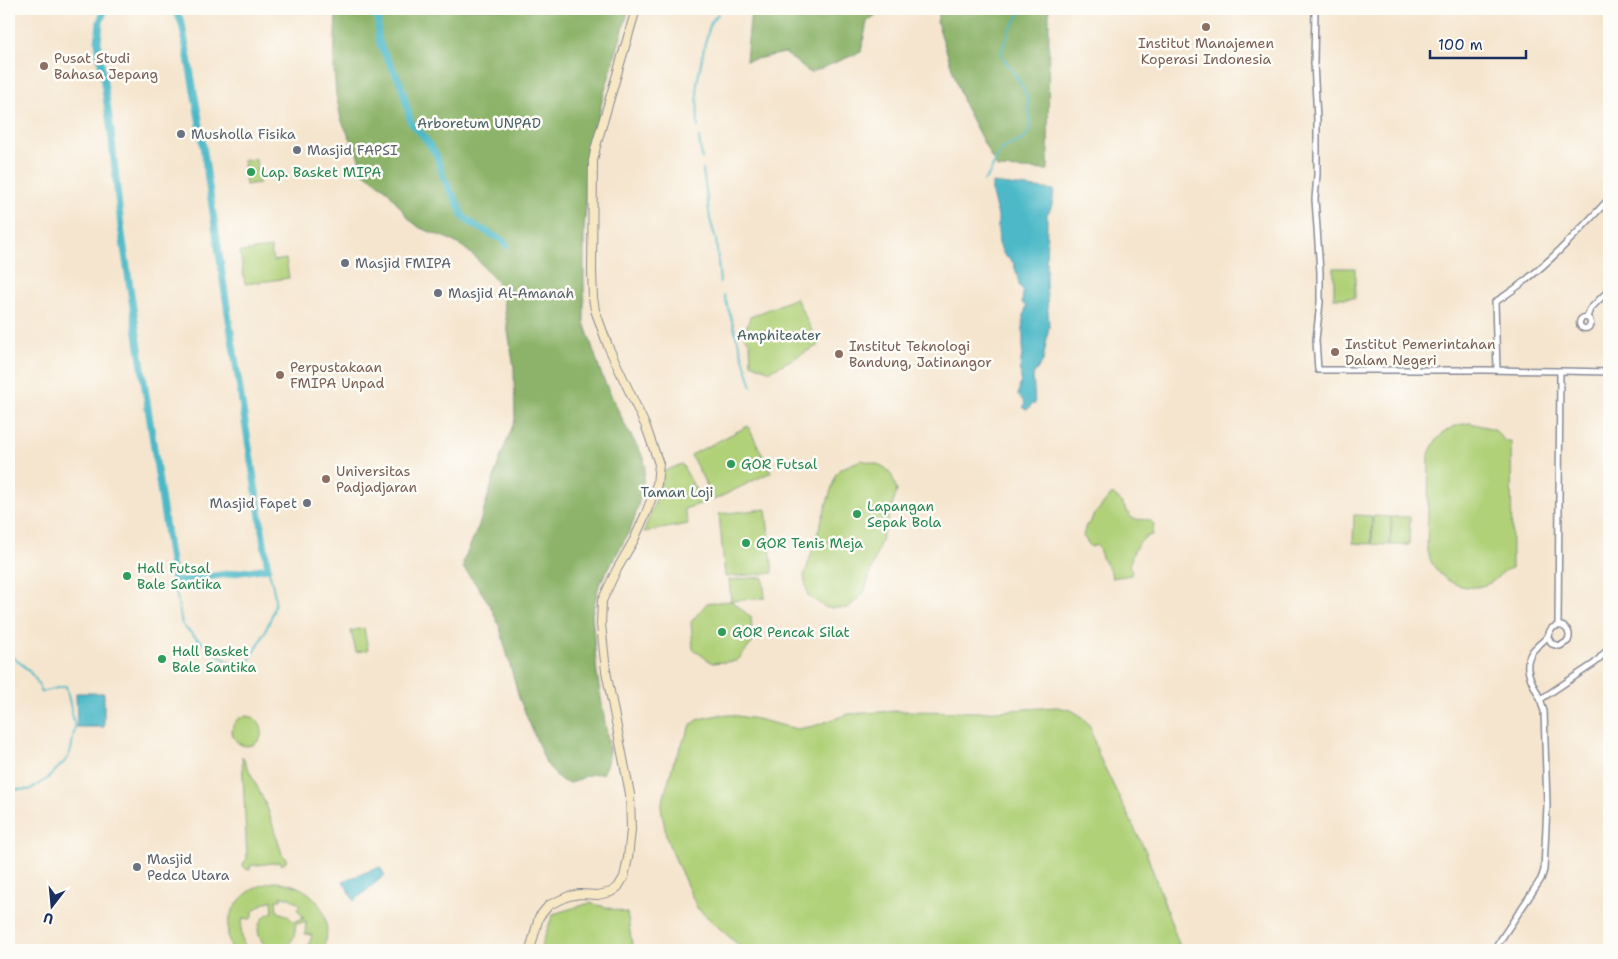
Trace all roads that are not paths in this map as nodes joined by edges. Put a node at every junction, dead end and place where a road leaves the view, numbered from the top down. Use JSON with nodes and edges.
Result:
{"nodes":[{"id":1,"x":636,"y":9,"type":"edge"},
{"id":2,"x":1315,"y":9,"type":"edge"},
{"id":3,"x":1609,"y":200,"type":"edge"},
{"id":4,"x":1609,"y":290,"type":"edge"},
{"id":5,"x":1587,"y":317,"type":"dead end"},
{"id":6,"x":1497,"y":370,"type":"junction"},
{"id":7,"x":1560,"y":371,"type":"junction"},
{"id":8,"x":1609,"y":372,"type":"edge"},
{"id":9,"x":1558,"y":625,"type":"junction"},
{"id":10,"x":1548,"y":636,"type":"junction"},
{"id":11,"x":1609,"y":648,"type":"edge"},
{"id":12,"x":1540,"y":699,"type":"junction"},
{"id":13,"x":530,"y":950,"type":"edge"},
{"id":14,"x":1494,"y":950,"type":"edge"}],
"edges":[{"from":1,"to":13,"type":"main road"},
{"from":2,"to":6,"type":"street"},
{"from":3,"to":6,"type":"street"},
{"from":4,"to":5,"type":"street"},
{"from":6,"to":7,"type":"street"},
{"from":7,"to":8,"type":"street"},
{"from":7,"to":9,"type":"street"},
{"from":9,"to":10,"type":"street"},
{"from":9,"to":10,"type":"street"},
{"from":10,"to":12,"type":"street"},
{"from":11,"to":12,"type":"street"},
{"from":12,"to":14,"type":"street"}]}
